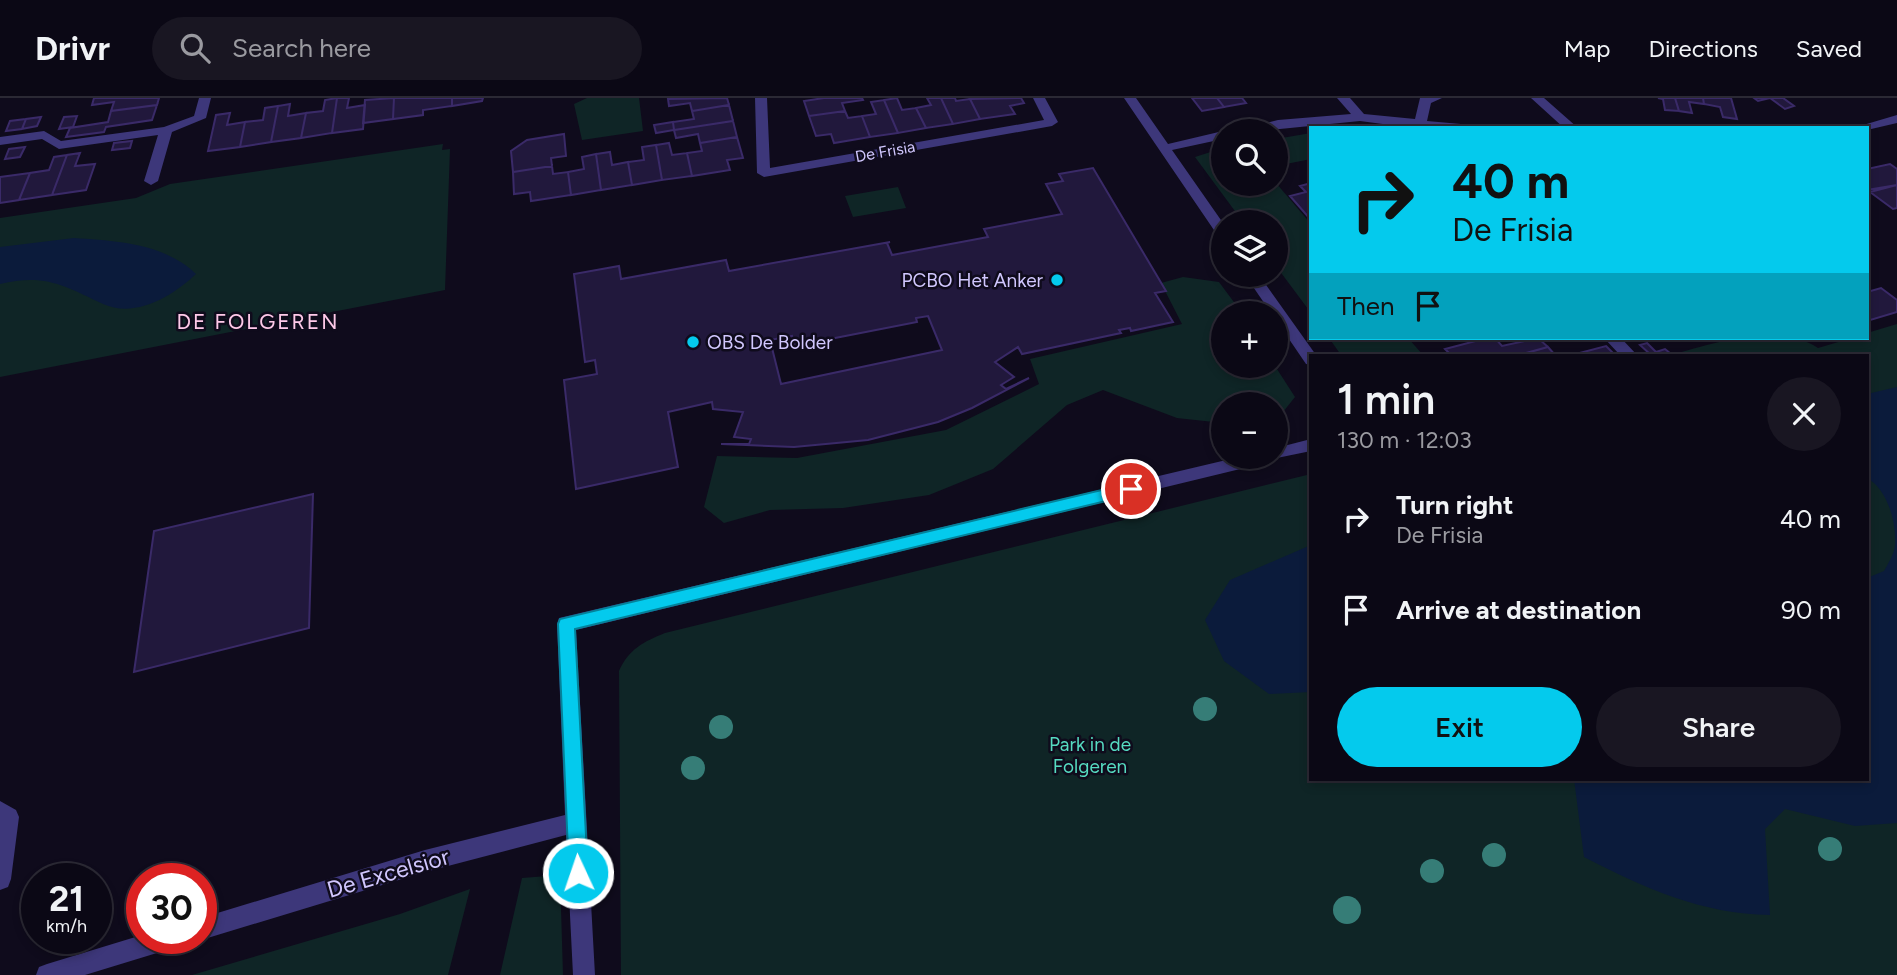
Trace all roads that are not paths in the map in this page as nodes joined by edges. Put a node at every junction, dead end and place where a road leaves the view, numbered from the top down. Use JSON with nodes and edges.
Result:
{"nodes":[{"id":1,"x":205,"y":98,"type":"edge"},
{"id":2,"x":761,"y":98,"type":"edge"},
{"id":3,"x":1039,"y":98,"type":"edge"},
{"id":4,"x":1130,"y":98,"type":"edge"},
{"id":5,"x":1343,"y":98,"type":"edge"},
{"id":6,"x":1436,"y":98,"type":"edge"},
{"id":7,"x":1537,"y":98,"type":"edge"},
{"id":8,"x":1360,"y":117,"type":"junction"},
{"id":9,"x":1897,"y":119,"type":"edge"},
{"id":10,"x":1288,"y":123,"type":"edge"},
{"id":11,"x":1418,"y":126,"type":"edge"},
{"id":12,"x":1570,"y":126,"type":"edge"},
{"id":13,"x":1867,"y":126,"type":"edge"},
{"id":14,"x":166,"y":130,"type":"junction"},
{"id":15,"x":1211,"y":138,"type":"edge"},
{"id":16,"x":0,"y":141,"type":"edge"},
{"id":17,"x":1165,"y":148,"type":"junction"},
{"id":18,"x":151,"y":181,"type":"dead end"},
{"id":19,"x":1211,"y":215,"type":"edge"},
{"id":20,"x":1260,"y":287,"type":"edge"},
{"id":21,"x":1614,"y":340,"type":"edge"},
{"id":22,"x":1628,"y":354,"type":"edge"},
{"id":23,"x":1309,"y":357,"type":"edge"},
{"id":24,"x":1309,"y":446,"type":"edge"},
{"id":25,"x":1288,"y":451,"type":"edge"},
{"id":26,"x":1215,"y":469,"type":"edge"},
{"id":27,"x":0,"y":811,"type":"edge"},
{"id":28,"x":576,"y":822,"type":"junction"},
{"id":29,"x":0,"y":879,"type":"edge"},
{"id":30,"x":217,"y":924,"type":"edge"},
{"id":31,"x":126,"y":951,"type":"edge"},
{"id":32,"x":47,"y":975,"type":"edge"},
{"id":33,"x":584,"y":975,"type":"edge"}],
"edges":[{"from":1,"to":14,"type":"street"},
{"from":2,"to":3,"type":"street","name":"De Frisia"},
{"from":4,"to":17,"type":"street"},
{"from":5,"to":8,"type":"street"},
{"from":6,"to":11,"type":"street"},
{"from":7,"to":12,"type":"street"},
{"from":8,"to":10,"type":"street"},
{"from":8,"to":11,"type":"street"},
{"from":9,"to":13,"type":"street"},
{"from":14,"to":16,"type":"street"},
{"from":14,"to":18,"type":"street"},
{"from":15,"to":17,"type":"street"},
{"from":17,"to":19,"type":"street"},
{"from":20,"to":23,"type":"street"},
{"from":21,"to":22,"type":"street"},
{"from":24,"to":25,"type":"street"},
{"from":26,"to":28,"type":"street"},
{"from":27,"to":29,"type":"street"},
{"from":28,"to":30,"type":"street","name":"De Excelsior"},
{"from":28,"to":33,"type":"street"},
{"from":31,"to":32,"type":"street"}]}
